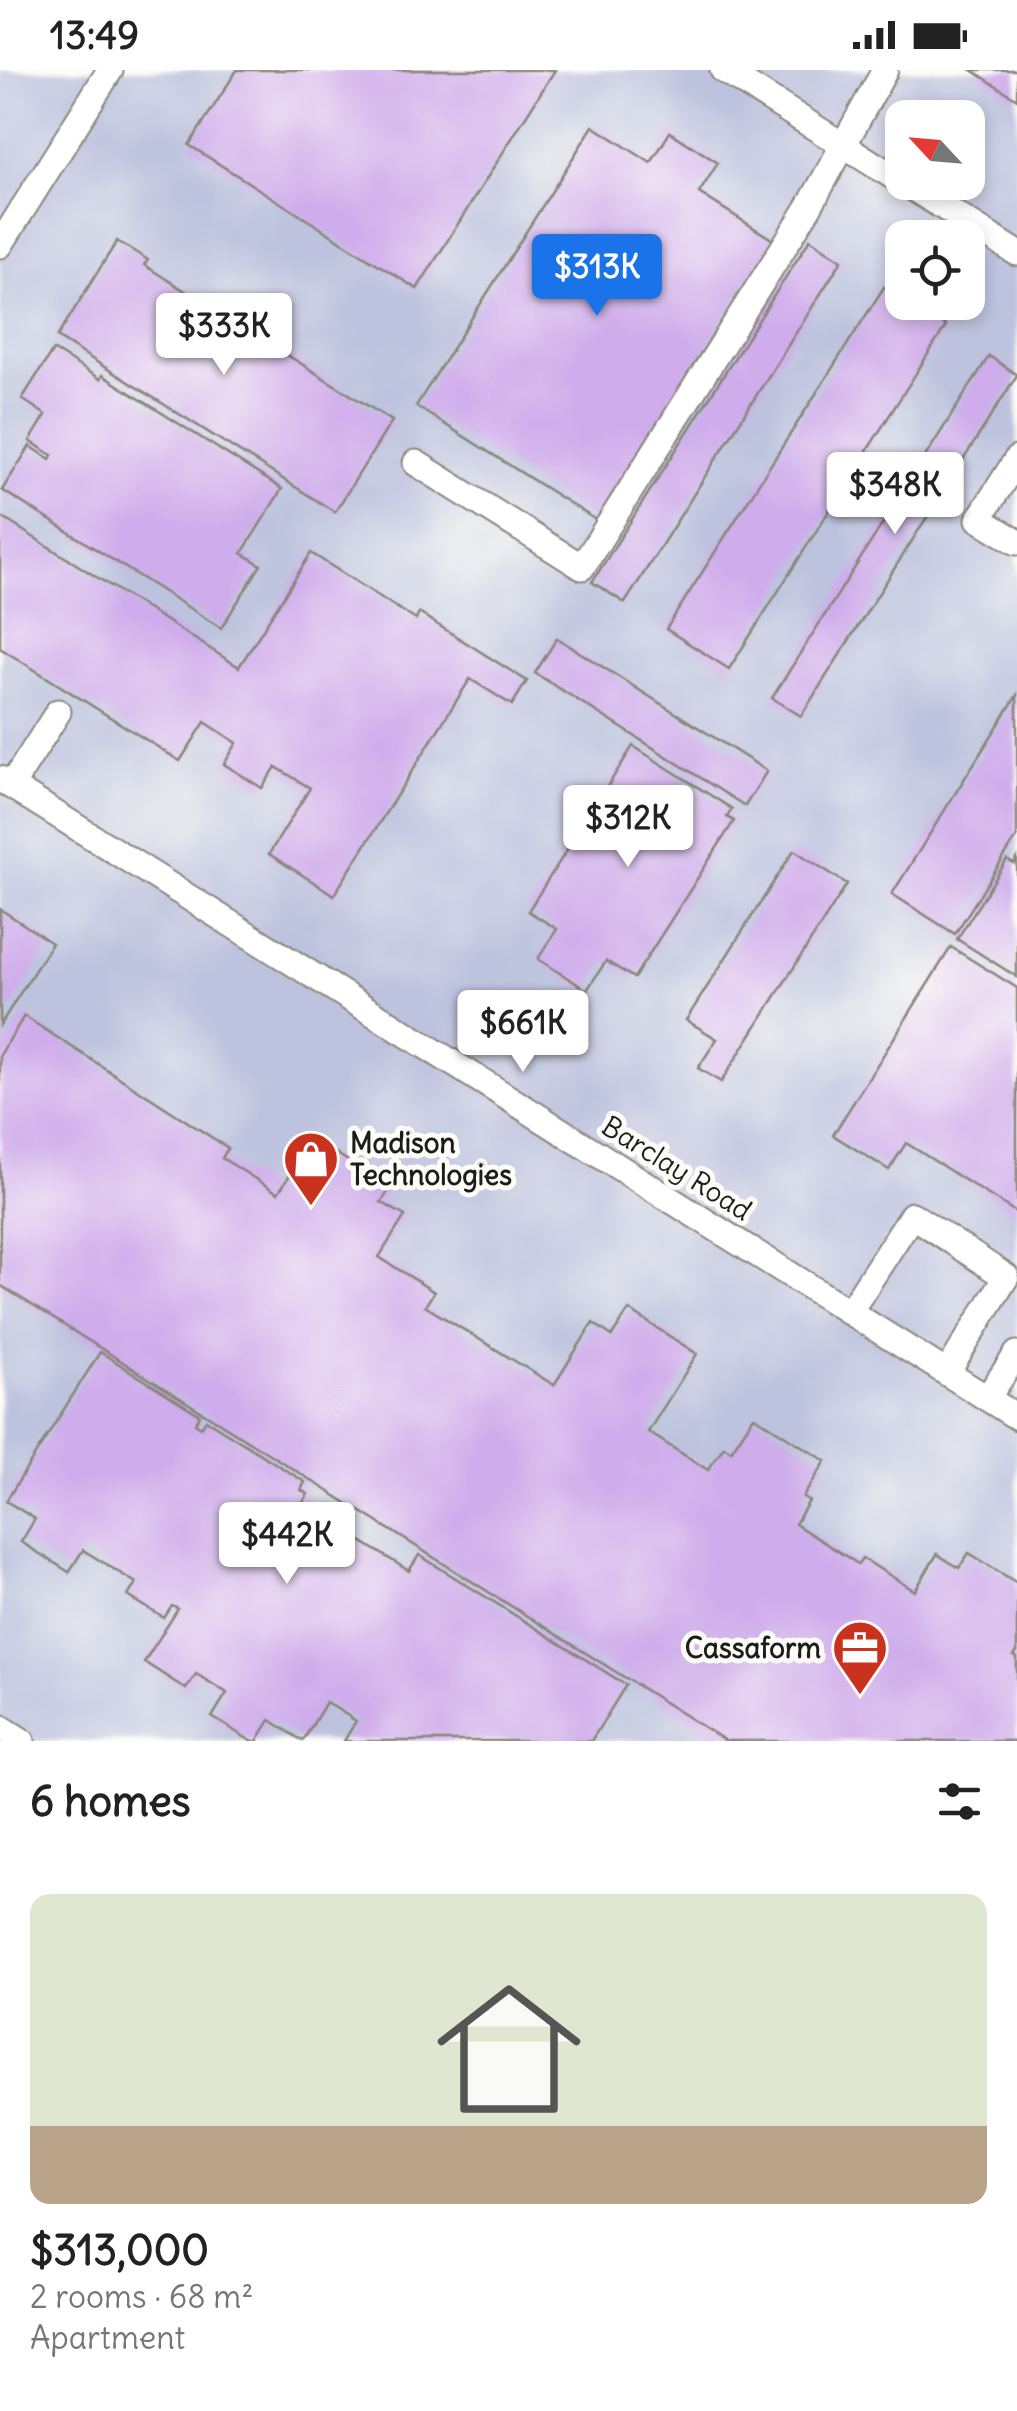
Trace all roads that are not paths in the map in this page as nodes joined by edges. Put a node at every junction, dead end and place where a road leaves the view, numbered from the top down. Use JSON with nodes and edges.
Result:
{"nodes":[{"id":1,"x":110,"y":70,"type":"edge"},
{"id":2,"x":723,"y":70,"type":"edge"},
{"id":3,"x":885,"y":70,"type":"edge"},
{"id":4,"x":842,"y":144,"type":"junction"},
{"id":5,"x":885,"y":171,"type":"edge"},
{"id":6,"x":932,"y":200,"type":"edge"},
{"id":7,"x":0,"y":245,"type":"edge"},
{"id":8,"x":1017,"y":254,"type":"edge"},
{"id":9,"x":1017,"y":458,"type":"edge"},
{"id":10,"x":416,"y":463,"type":"dead end"},
{"id":11,"x":1017,"y":542,"type":"edge"},
{"id":12,"x":58,"y":712,"type":"dead end"},
{"id":13,"x":6,"y":782,"type":"edge"},
{"id":14,"x":849,"y":1312,"type":"junction"},
{"id":15,"x":1017,"y":1354,"type":"edge"},
{"id":16,"x":948,"y":1374,"type":"junction"},
{"id":17,"x":988,"y":1398,"type":"junction"},
{"id":18,"x":1017,"y":1417,"type":"edge"},
{"id":19,"x":0,"y":1727,"type":"edge"},
{"id":20,"x":22,"y":1741,"type":"edge"}],
"edges":[{"from":1,"to":7,"type":"street"},
{"from":2,"to":4,"type":"street"},
{"from":3,"to":4,"type":"street"},
{"from":4,"to":5,"type":"street"},
{"from":4,"to":10,"type":"street"},
{"from":6,"to":8,"type":"street"},
{"from":9,"to":11,"type":"street"},
{"from":12,"to":13,"type":"street"},
{"from":13,"to":14,"type":"street","name":"Barclay Road"},
{"from":14,"to":16,"type":"street","name":"Barclay Road"},
{"from":14,"to":16,"type":"street"},
{"from":15,"to":17,"type":"street"},
{"from":16,"to":17,"type":"street","name":"Barclay Road"},
{"from":17,"to":18,"type":"street","name":"Barclay Road"},
{"from":19,"to":20,"type":"street"}]}
